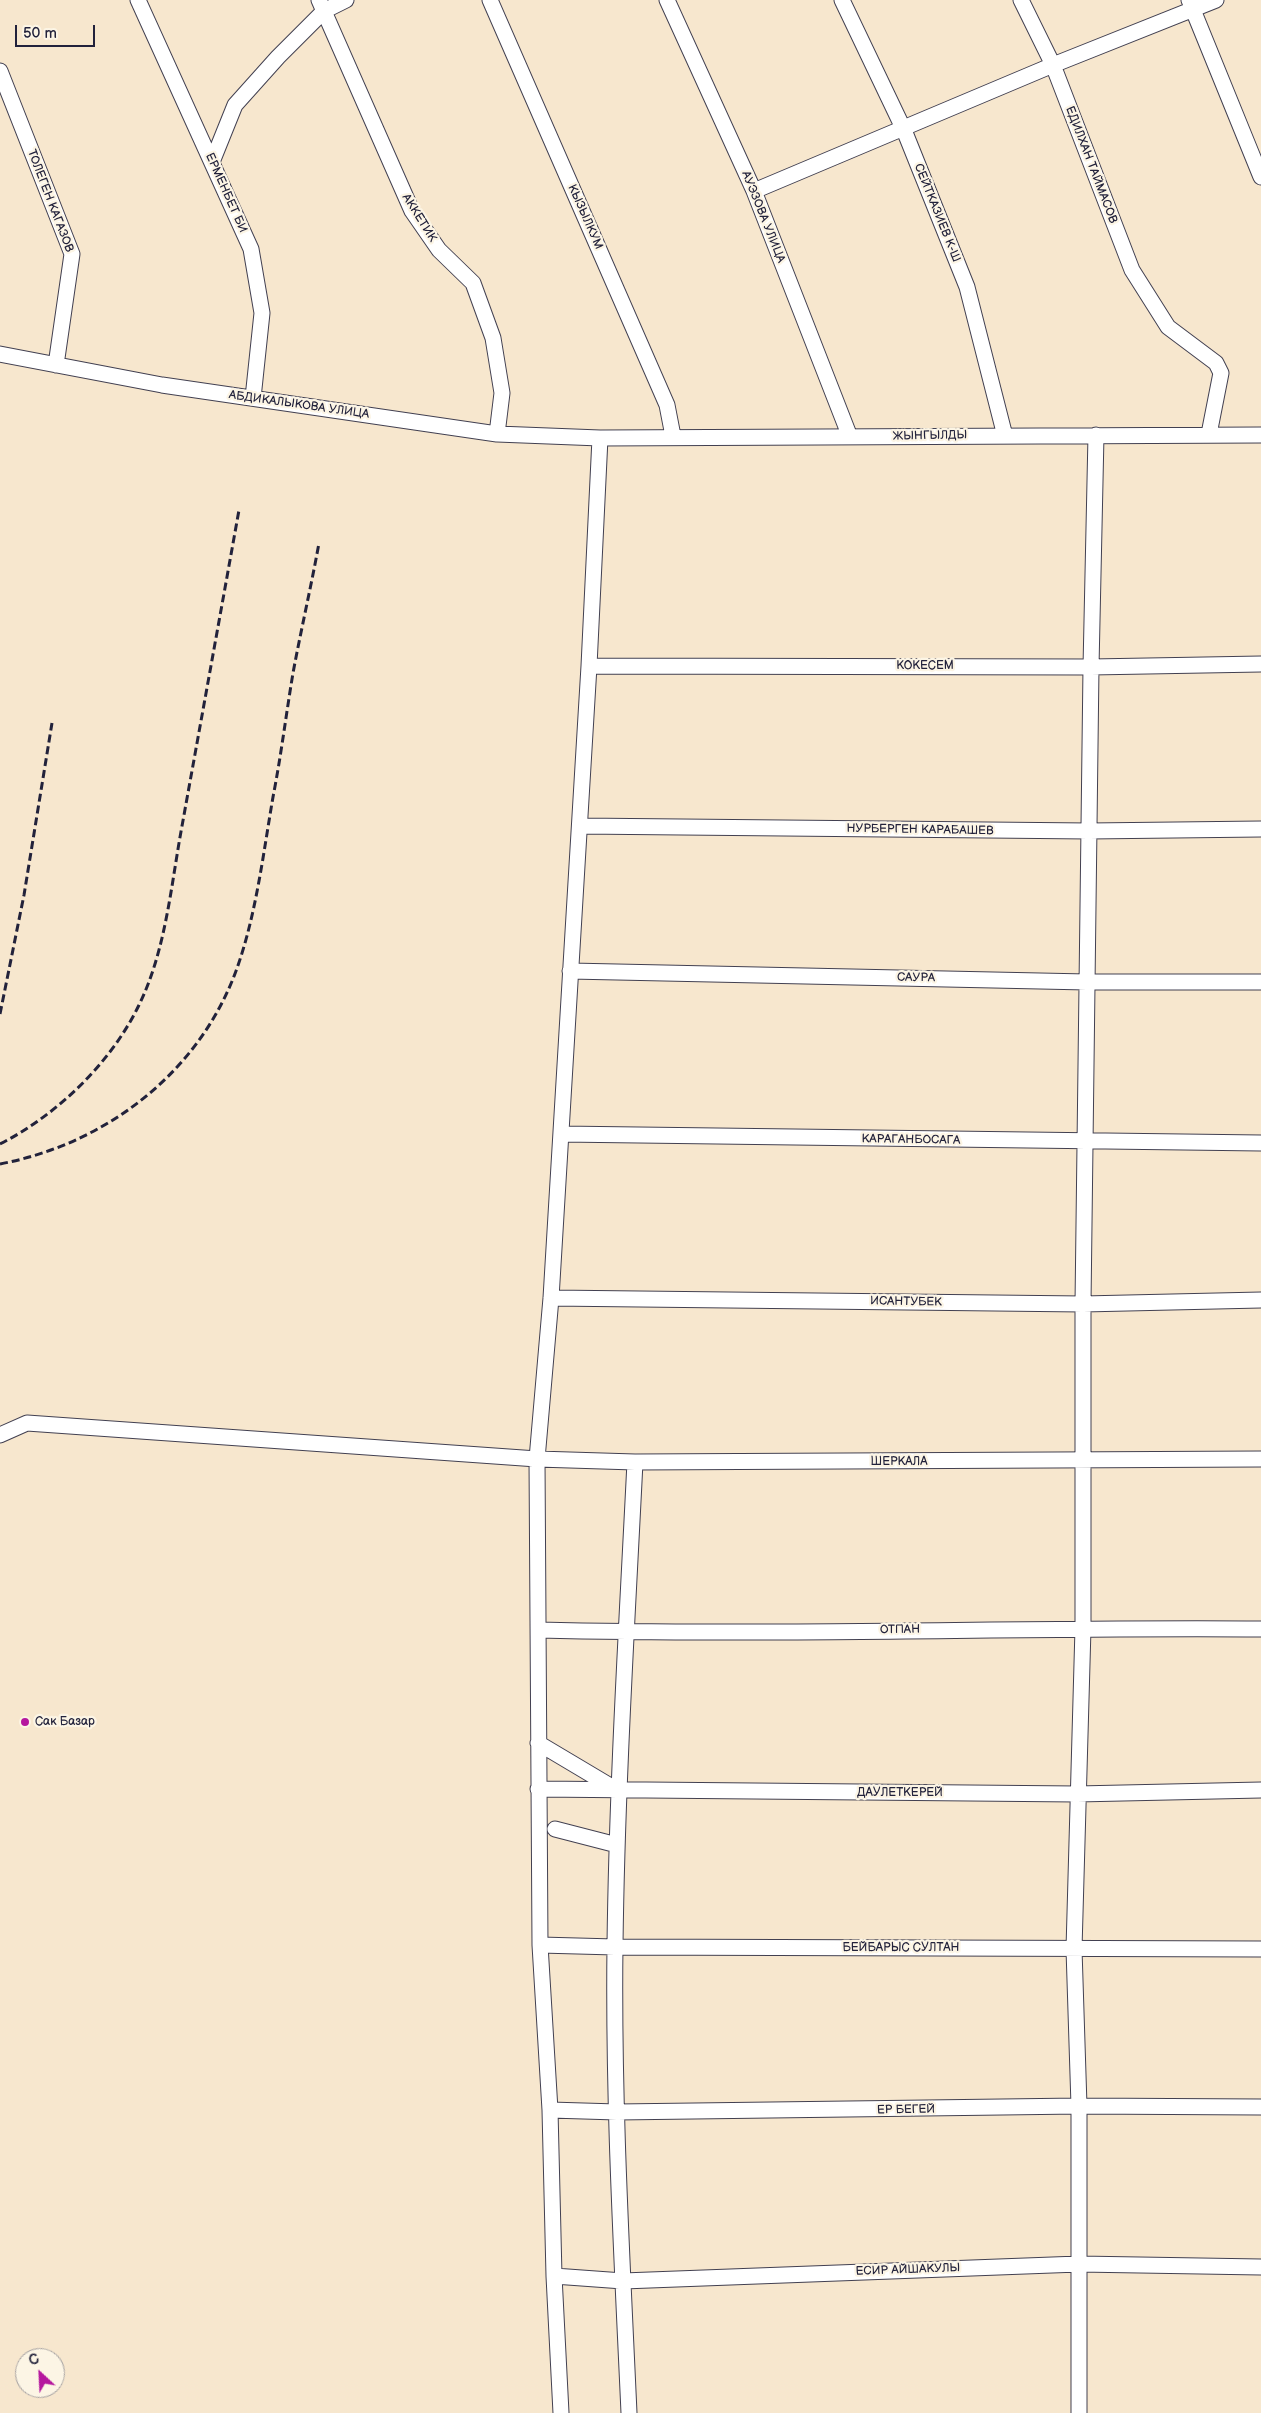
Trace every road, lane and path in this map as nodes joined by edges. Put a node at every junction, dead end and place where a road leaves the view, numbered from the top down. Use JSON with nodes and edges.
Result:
{"nodes":[{"id":1,"x":138,"y":0,"type":"edge"},
{"id":2,"x":346,"y":0,"type":"edge"},
{"id":3,"x":490,"y":0,"type":"edge"},
{"id":4,"x":667,"y":0,"type":"edge"},
{"id":5,"x":842,"y":0,"type":"edge"},
{"id":6,"x":1021,"y":0,"type":"edge"},
{"id":7,"x":1216,"y":0,"type":"edge"},
{"id":8,"x":1191,"y":5,"type":"edge"},
{"id":9,"x":321,"y":6,"type":"edge"},
{"id":10,"x":1053,"y":66,"type":"junction"},
{"id":11,"x":0,"y":71,"type":"edge"},
{"id":12,"x":904,"y":130,"type":"junction"},
{"id":13,"x":212,"y":162,"type":"junction"},
{"id":14,"x":1261,"y":177,"type":"edge"},
{"id":15,"x":754,"y":191,"type":"junction"},
{"id":16,"x":0,"y":354,"type":"edge"},
{"id":17,"x":56,"y":365,"type":"junction"},
{"id":18,"x":253,"y":398,"type":"junction"},
{"id":19,"x":497,"y":434,"type":"junction"},
{"id":20,"x":1209,"y":434,"type":"junction"},
{"id":21,"x":1096,"y":435,"type":"junction"},
{"id":22,"x":1261,"y":435,"type":"edge"},
{"id":23,"x":673,"y":436,"type":"junction"},
{"id":24,"x":1004,"y":436,"type":"junction"},
{"id":25,"x":850,"y":437,"type":"junction"},
{"id":26,"x":600,"y":438,"type":"junction"},
{"id":27,"x":1261,"y":664,"type":"edge"},
{"id":28,"x":590,"y":666,"type":"junction"},
{"id":29,"x":1090,"y":667,"type":"junction"},
{"id":30,"x":580,"y":826,"type":"junction"},
{"id":31,"x":1261,"y":829,"type":"edge"},
{"id":32,"x":1088,"y":831,"type":"junction"},
{"id":33,"x":570,"y":971,"type":"junction"},
{"id":34,"x":1087,"y":982,"type":"junction"},
{"id":35,"x":1261,"y":982,"type":"edge"},
{"id":36,"x":561,"y":1134,"type":"junction"},
{"id":37,"x":1085,"y":1142,"type":"junction"},
{"id":38,"x":1261,"y":1143,"type":"edge"},
{"id":39,"x":551,"y":1298,"type":"junction"},
{"id":40,"x":1261,"y":1300,"type":"edge"},
{"id":41,"x":1083,"y":1304,"type":"junction"},
{"id":42,"x":0,"y":1435,"type":"edge"},
{"id":43,"x":537,"y":1459,"type":"junction"},
{"id":44,"x":1261,"y":1459,"type":"edge"},
{"id":45,"x":1082,"y":1460,"type":"junction"},
{"id":46,"x":635,"y":1462,"type":"junction"},
{"id":47,"x":1083,"y":1628,"type":"junction"},
{"id":48,"x":1261,"y":1629,"type":"edge"},
{"id":49,"x":539,"y":1630,"type":"junction"},
{"id":50,"x":626,"y":1632,"type":"junction"},
{"id":51,"x":538,"y":1743,"type":"junction"},
{"id":52,"x":538,"y":1789,"type":"junction"},
{"id":53,"x":1261,"y":1790,"type":"edge"},
{"id":54,"x":618,"y":1791,"type":"junction"},
{"id":55,"x":1077,"y":1794,"type":"junction"},
{"id":56,"x":555,"y":1829,"type":"dead end"},
{"id":57,"x":617,"y":1845,"type":"junction"},
{"id":58,"x":540,"y":1945,"type":"junction"},
{"id":59,"x":615,"y":1947,"type":"junction"},
{"id":60,"x":1074,"y":1949,"type":"junction"},
{"id":61,"x":1261,"y":1949,"type":"edge"},
{"id":62,"x":1080,"y":2106,"type":"junction"},
{"id":63,"x":1261,"y":2107,"type":"edge"},
{"id":64,"x":550,"y":2110,"type":"junction"},
{"id":65,"x":617,"y":2112,"type":"junction"},
{"id":66,"x":1079,"y":2264,"type":"junction"},
{"id":67,"x":1261,"y":2267,"type":"edge"},
{"id":68,"x":554,"y":2276,"type":"junction"},
{"id":69,"x":623,"y":2281,"type":"junction"},
{"id":70,"x":561,"y":2413,"type":"edge"},
{"id":71,"x":629,"y":2413,"type":"edge"},
{"id":72,"x":1079,"y":2413,"type":"edge"}],
"edges":[{"from":1,"to":13,"type":"street","name":"ЕРМЕНБЕТ БИ"},
{"from":2,"to":9,"type":"street"},
{"from":3,"to":23,"type":"street","name":"КЫЗЫЛКУМ"},
{"from":4,"to":15,"type":"street","name":"АУЭЗОВА УЛИЦА"},
{"from":5,"to":12,"type":"street","name":"СЕЙТКАЗИЕВ К-Ш"},
{"from":6,"to":10,"type":"street","name":"ЕДИЛХАН ТАЙМАСОВ"},
{"from":7,"to":8,"type":"street"},
{"from":8,"to":10,"type":"street"},
{"from":8,"to":14,"type":"street"},
{"from":9,"to":13,"type":"street"},
{"from":9,"to":19,"type":"street","name":"АККЕТИК"},
{"from":10,"to":12,"type":"street"},
{"from":10,"to":20,"type":"street","name":"ЕДИЛХАН ТАЙМАСОВ"},
{"from":11,"to":17,"type":"street","name":"ТОЛЕГЕН КАГАЗОВ"},
{"from":12,"to":15,"type":"street"},
{"from":12,"to":24,"type":"street","name":"СЕЙТКАЗИЕВ К-Ш"},
{"from":13,"to":18,"type":"street","name":"ЕРМЕНБЕТ БИ"},
{"from":15,"to":25,"type":"street","name":"АУЭЗОВА УЛИЦА"},
{"from":16,"to":17,"type":"street","name":"АБДИКАЛЫКОВА УЛИЦА"},
{"from":17,"to":18,"type":"street","name":"АБДИКАЛЫКОВА УЛИЦА"},
{"from":18,"to":19,"type":"street","name":"АБДИКАЛЫКОВА УЛИЦА"},
{"from":19,"to":26,"type":"street","name":"АБДИКАЛЫКОВА УЛИЦА"},
{"from":20,"to":21,"type":"street","name":"ЖЫНГЫЛДЫ"},
{"from":20,"to":22,"type":"street","name":"ЖЫНГЫЛДЫ"},
{"from":21,"to":24,"type":"street","name":"ЖЫНГЫЛДЫ"},
{"from":21,"to":29,"type":"street"},
{"from":23,"to":25,"type":"street","name":"ЖЫНГЫЛДЫ"},
{"from":23,"to":26,"type":"street","name":"ЖЫНГЫЛДЫ"},
{"from":24,"to":25,"type":"street","name":"ЖЫНГЫЛДЫ"},
{"from":26,"to":28,"type":"street"},
{"from":27,"to":29,"type":"street","name":"КОКЕСЕМ"},
{"from":28,"to":29,"type":"street","name":"КОКЕСЕМ"},
{"from":28,"to":30,"type":"street"},
{"from":29,"to":32,"type":"street"},
{"from":30,"to":32,"type":"street","name":"НУРБЕРГЕН КАРАБАШЕВ"},
{"from":30,"to":33,"type":"street"},
{"from":31,"to":32,"type":"street","name":"НУРБЕРГЕН КАРАБАШЕВ"},
{"from":32,"to":34,"type":"street"},
{"from":33,"to":34,"type":"street","name":"САУРА"},
{"from":33,"to":36,"type":"street"},
{"from":34,"to":35,"type":"street","name":"САУРА"},
{"from":34,"to":37,"type":"street"},
{"from":36,"to":37,"type":"street","name":"КАРАГАНБОСАГА"},
{"from":36,"to":39,"type":"street"},
{"from":37,"to":38,"type":"street","name":"КАРАГАНБОСАГА"},
{"from":37,"to":41,"type":"street"},
{"from":39,"to":41,"type":"street","name":"ИСАНТУБЕК"},
{"from":39,"to":43,"type":"street"},
{"from":40,"to":41,"type":"street","name":"ИСАНТУБЕК"},
{"from":41,"to":45,"type":"street"},
{"from":42,"to":43,"type":"street","name":"ШЕРКАЛА"},
{"from":43,"to":46,"type":"street","name":"ШЕРКАЛА"},
{"from":43,"to":49,"type":"street"},
{"from":44,"to":45,"type":"street","name":"ШЕРКАЛА"},
{"from":45,"to":46,"type":"street","name":"ШЕРКАЛА"},
{"from":45,"to":47,"type":"street"},
{"from":46,"to":50,"type":"street"},
{"from":47,"to":48,"type":"street","name":"ОТПАН"},
{"from":47,"to":50,"type":"street","name":"ОТПАН"},
{"from":47,"to":55,"type":"street"},
{"from":49,"to":50,"type":"street","name":"ОТПАН"},
{"from":49,"to":51,"type":"street"},
{"from":50,"to":54,"type":"street"},
{"from":51,"to":52,"type":"street"},
{"from":51,"to":54,"type":"street"},
{"from":52,"to":54,"type":"street","name":"ДАУЛЕТКЕРЕЙ"},
{"from":52,"to":58,"type":"street"},
{"from":53,"to":55,"type":"street","name":"ДАУЛЕТКЕРЕЙ"},
{"from":54,"to":55,"type":"street","name":"ДАУЛЕТКЕРЕЙ"},
{"from":54,"to":57,"type":"street"},
{"from":55,"to":60,"type":"street"},
{"from":56,"to":57,"type":"street"},
{"from":57,"to":59,"type":"street"},
{"from":58,"to":59,"type":"street","name":"БЕЙБАРЫС СУЛТАН"},
{"from":58,"to":64,"type":"street"},
{"from":59,"to":60,"type":"street","name":"БЕЙБАРЫС СУЛТАН"},
{"from":59,"to":65,"type":"street"},
{"from":60,"to":61,"type":"street","name":"БЕЙБАРЫС СУЛТАН"},
{"from":60,"to":62,"type":"street"},
{"from":62,"to":63,"type":"street","name":"ЕР БЕГЕЙ"},
{"from":62,"to":65,"type":"street","name":"ЕР БЕГЕЙ"},
{"from":62,"to":66,"type":"street"},
{"from":64,"to":65,"type":"street","name":"ЕР БЕГЕЙ"},
{"from":64,"to":68,"type":"street"},
{"from":65,"to":69,"type":"street"},
{"from":66,"to":67,"type":"street","name":"ЕСИР АЙШАКУЛЫ"},
{"from":66,"to":69,"type":"street","name":"ЕСИР АЙШАКУЛЫ"},
{"from":66,"to":72,"type":"street"},
{"from":68,"to":69,"type":"street","name":"ЕСИР АЙШАКУЛЫ"},
{"from":68,"to":70,"type":"street"},
{"from":69,"to":71,"type":"street"}]}
